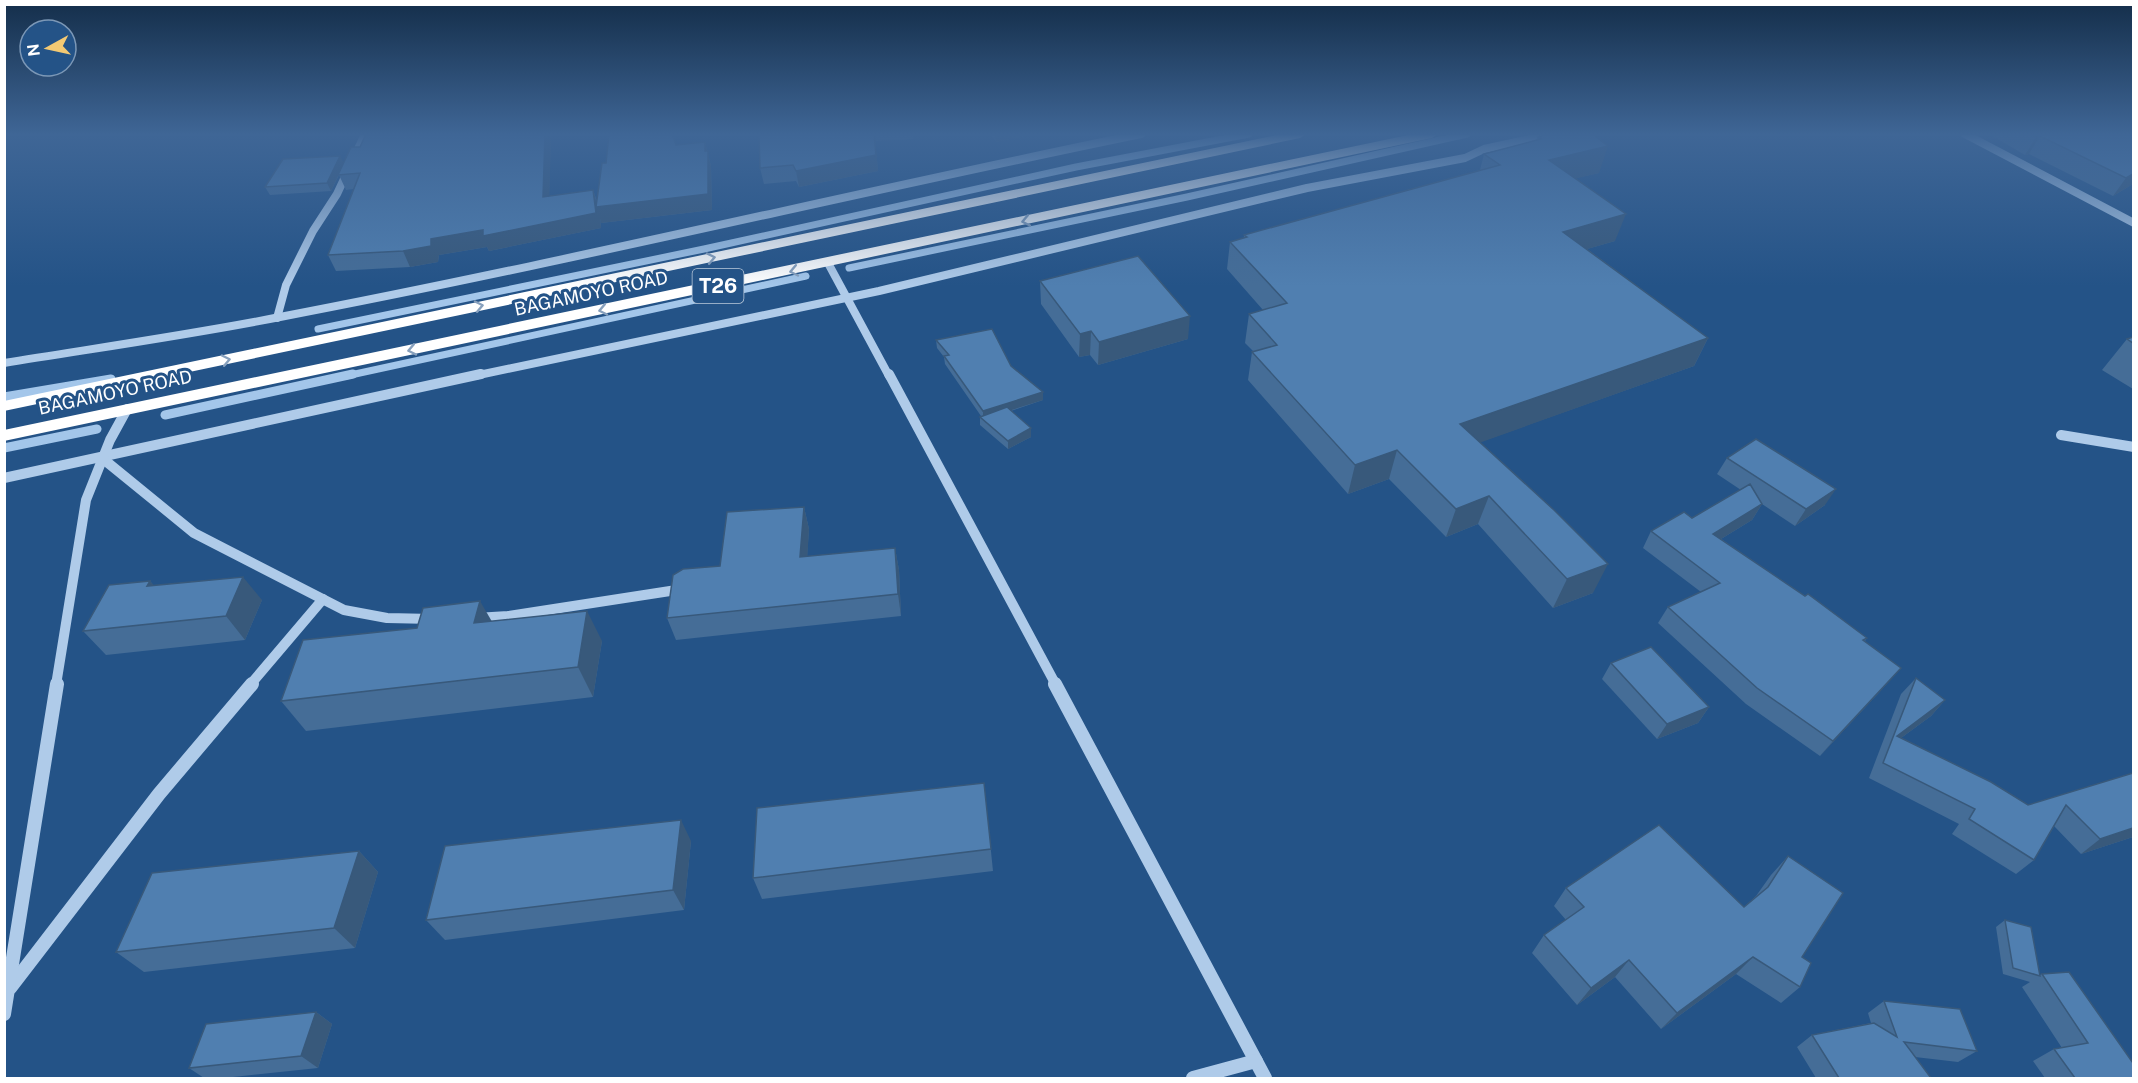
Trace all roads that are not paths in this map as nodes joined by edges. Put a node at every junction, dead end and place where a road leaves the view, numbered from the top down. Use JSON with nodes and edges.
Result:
{"nodes":[{"id":1,"x":341,"y":185,"type":"edge"},
{"id":2,"x":896,"y":185,"type":"edge"},
{"id":3,"x":1059,"y":185,"type":"edge"},
{"id":4,"x":1195,"y":185,"type":"edge"},
{"id":5,"x":1325,"y":185,"type":"edge"},
{"id":6,"x":2060,"y":185,"type":"edge"},
{"id":7,"x":2133,"y":223,"type":"edge"},
{"id":8,"x":828,"y":263,"type":"junction"},
{"id":9,"x":846,"y":298,"type":"junction"},
{"id":10,"x":277,"y":318,"type":"junction"},
{"id":11,"x":4,"y":363,"type":"edge"},
{"id":12,"x":4,"y":406,"type":"edge"},
{"id":13,"x":127,"y":409,"type":"junction"},
{"id":14,"x":2061,"y":435,"type":"dead end"},
{"id":15,"x":4,"y":436,"type":"edge"},
{"id":16,"x":2133,"y":447,"type":"edge"},
{"id":17,"x":102,"y":458,"type":"junction"},
{"id":18,"x":4,"y":478,"type":"edge"},
{"id":19,"x":684,"y":589,"type":"edge"},
{"id":20,"x":323,"y":599,"type":"junction"},
{"id":21,"x":8,"y":991,"type":"junction"},
{"id":22,"x":4,"y":1014,"type":"edge"},
{"id":23,"x":1256,"y":1061,"type":"junction"},
{"id":24,"x":1193,"y":1078,"type":"edge"},
{"id":25,"x":1265,"y":1078,"type":"edge"}],
"edges":[{"from":1,"to":10,"type":"street"},
{"from":2,"to":10,"type":"street"},
{"from":12,"to":3,"type":"highway","name":"BAGAMOYO ROAD","number":"T26","one_way":true},
{"from":4,"to":8,"type":"highway","name":"BAGAMOYO ROAD","number":"T26","one_way":true},
{"from":5,"to":9,"type":"street"},
{"from":6,"to":7,"type":"street"},
{"from":8,"to":9,"type":"street"},
{"from":8,"to":13,"type":"highway","name":"BAGAMOYO ROAD","number":"T26","one_way":true},
{"from":9,"to":17,"type":"street"},
{"from":9,"to":23,"type":"street"},
{"from":10,"to":11,"type":"street"},
{"from":13,"to":15,"type":"highway","name":"BAGAMOYO ROAD","number":"T26"},
{"from":13,"to":17,"type":"street"},
{"from":14,"to":16,"type":"street"},
{"from":17,"to":18,"type":"street"},
{"from":17,"to":20,"type":"street"},
{"from":17,"to":21,"type":"street"},
{"from":19,"to":20,"type":"street"},
{"from":20,"to":21,"type":"street"},
{"from":21,"to":22,"type":"street"},
{"from":23,"to":24,"type":"street"},
{"from":23,"to":25,"type":"street"}]}
